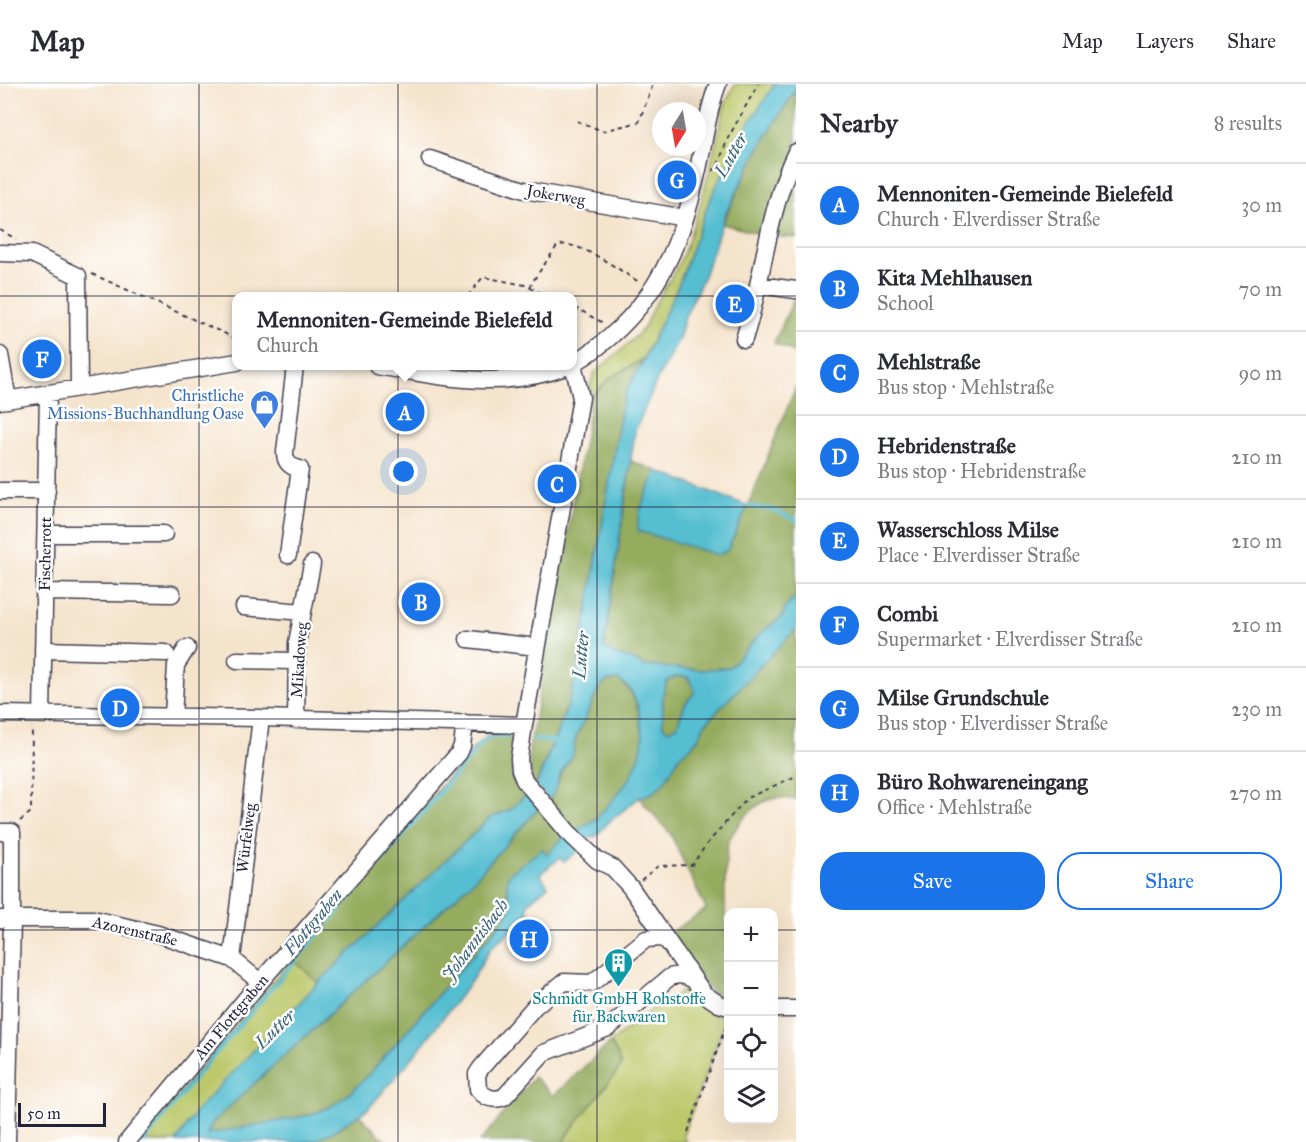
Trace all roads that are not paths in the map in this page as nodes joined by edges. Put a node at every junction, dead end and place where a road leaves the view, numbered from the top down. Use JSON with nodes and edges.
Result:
{"nodes":[{"id":1,"x":718,"y":84,"type":"edge"},
{"id":2,"x":796,"y":152,"type":"edge"},
{"id":3,"x":430,"y":159,"type":"dead end"},
{"id":4,"x":685,"y":218,"type":"junction"},
{"id":5,"x":0,"y":253,"type":"edge"},
{"id":6,"x":759,"y":285,"type":"junction"},
{"id":7,"x":796,"y":290,"type":"edge"},
{"id":8,"x":744,"y":339,"type":"dead end"},
{"id":9,"x":0,"y":360,"type":"edge"},
{"id":10,"x":577,"y":361,"type":"edge"},
{"id":11,"x":232,"y":363,"type":"edge"},
{"id":12,"x":295,"y":370,"type":"edge"},
{"id":13,"x":405,"y":370,"type":"edge"},
{"id":14,"x":555,"y":370,"type":"edge"},
{"id":15,"x":574,"y":370,"type":"edge"},
{"id":16,"x":79,"y":388,"type":"junction"},
{"id":17,"x":48,"y":393,"type":"junction"},
{"id":18,"x":4,"y":400,"type":"edge"},
{"id":19,"x":0,"y":491,"type":"edge"},
{"id":20,"x":47,"y":491,"type":"junction"},
{"id":21,"x":46,"y":534,"type":"junction"},
{"id":22,"x":164,"y":534,"type":"dead end"},
{"id":23,"x":288,"y":555,"type":"dead end"},
{"id":24,"x":312,"y":564,"type":"dead end"},
{"id":25,"x":45,"y":592,"type":"junction"},
{"id":26,"x":172,"y":594,"type":"dead end"},
{"id":27,"x":244,"y":608,"type":"dead end"},
{"id":28,"x":303,"y":612,"type":"junction"},
{"id":29,"x":468,"y":639,"type":"dead end"},
{"id":30,"x":537,"y":647,"type":"junction"},
{"id":31,"x":187,"y":648,"type":"dead end"},
{"id":32,"x":44,"y":650,"type":"junction"},
{"id":33,"x":166,"y":653,"type":"dead end"},
{"id":34,"x":237,"y":660,"type":"dead end"},
{"id":35,"x":297,"y":661,"type":"junction"},
{"id":36,"x":0,"y":714,"type":"edge"},
{"id":37,"x":37,"y":715,"type":"junction"},
{"id":38,"x":173,"y":717,"type":"junction"},
{"id":39,"x":261,"y":718,"type":"junction"},
{"id":40,"x":296,"y":720,"type":"junction"},
{"id":41,"x":465,"y":723,"type":"junction"},
{"id":42,"x":524,"y":725,"type":"junction"},
{"id":43,"x":6,"y":832,"type":"edge"},
{"id":44,"x":6,"y":919,"type":"edge"},
{"id":45,"x":667,"y":941,"type":"junction"},
{"id":46,"x":232,"y":959,"type":"junction"},
{"id":47,"x":694,"y":980,"type":"junction"},
{"id":48,"x":260,"y":982,"type":"junction"},
{"id":49,"x":724,"y":1005,"type":"edge"},
{"id":50,"x":778,"y":1009,"type":"edge"},
{"id":51,"x":796,"y":1009,"type":"edge"},
{"id":52,"x":5,"y":1038,"type":"edge"},
{"id":53,"x":7,"y":1142,"type":"edge"},
{"id":54,"x":127,"y":1142,"type":"edge"}],
"edges":[{"from":1,"to":4,"type":"street"},
{"from":2,"to":6,"type":"street"},
{"from":3,"to":4,"type":"street","name":"Jokerweg"},
{"from":4,"to":10,"type":"street"},
{"from":5,"to":16,"type":"street"},
{"from":6,"to":7,"type":"street"},
{"from":6,"to":8,"type":"street"},
{"from":9,"to":18,"type":"street"},
{"from":11,"to":16,"type":"street"},
{"from":12,"to":23,"type":"street"},
{"from":13,"to":14,"type":"street"},
{"from":15,"to":30,"type":"street"},
{"from":16,"to":17,"type":"street"},
{"from":17,"to":18,"type":"street"},
{"from":17,"to":20,"type":"street","name":"Fischerrott"},
{"from":19,"to":20,"type":"street"},
{"from":20,"to":21,"type":"street","name":"Fischerrott"},
{"from":21,"to":22,"type":"street"},
{"from":21,"to":25,"type":"street","name":"Fischerrott"},
{"from":24,"to":28,"type":"street","name":"Mikadoweg"},
{"from":25,"to":26,"type":"street"},
{"from":25,"to":32,"type":"street","name":"Fischerrott"},
{"from":27,"to":28,"type":"street"},
{"from":28,"to":35,"type":"street","name":"Mikadoweg"},
{"from":29,"to":30,"type":"street"},
{"from":30,"to":42,"type":"street"},
{"from":31,"to":38,"type":"street"},
{"from":32,"to":33,"type":"street"},
{"from":32,"to":37,"type":"street","name":"Fischerrott"},
{"from":34,"to":35,"type":"street"},
{"from":35,"to":40,"type":"street","name":"Mikadoweg"},
{"from":36,"to":37,"type":"street"},
{"from":37,"to":38,"type":"street"},
{"from":38,"to":39,"type":"street"},
{"from":39,"to":40,"type":"street"},
{"from":39,"to":46,"type":"street","name":"Würfelweg"},
{"from":40,"to":41,"type":"street"},
{"from":41,"to":42,"type":"street"},
{"from":41,"to":48,"type":"street","name":"Am Flottgraben"},
{"from":42,"to":45,"type":"street"},
{"from":43,"to":44,"type":"street"},
{"from":44,"to":46,"type":"street","name":"Azorenstraße"},
{"from":44,"to":52,"type":"street"},
{"from":45,"to":47,"type":"street"},
{"from":45,"to":47,"type":"street"},
{"from":46,"to":48,"type":"street","name":"Azorenstraße"},
{"from":47,"to":49,"type":"street"},
{"from":48,"to":54,"type":"street","name":"Am Flottgraben"},
{"from":50,"to":51,"type":"street"},
{"from":52,"to":53,"type":"street"}]}
